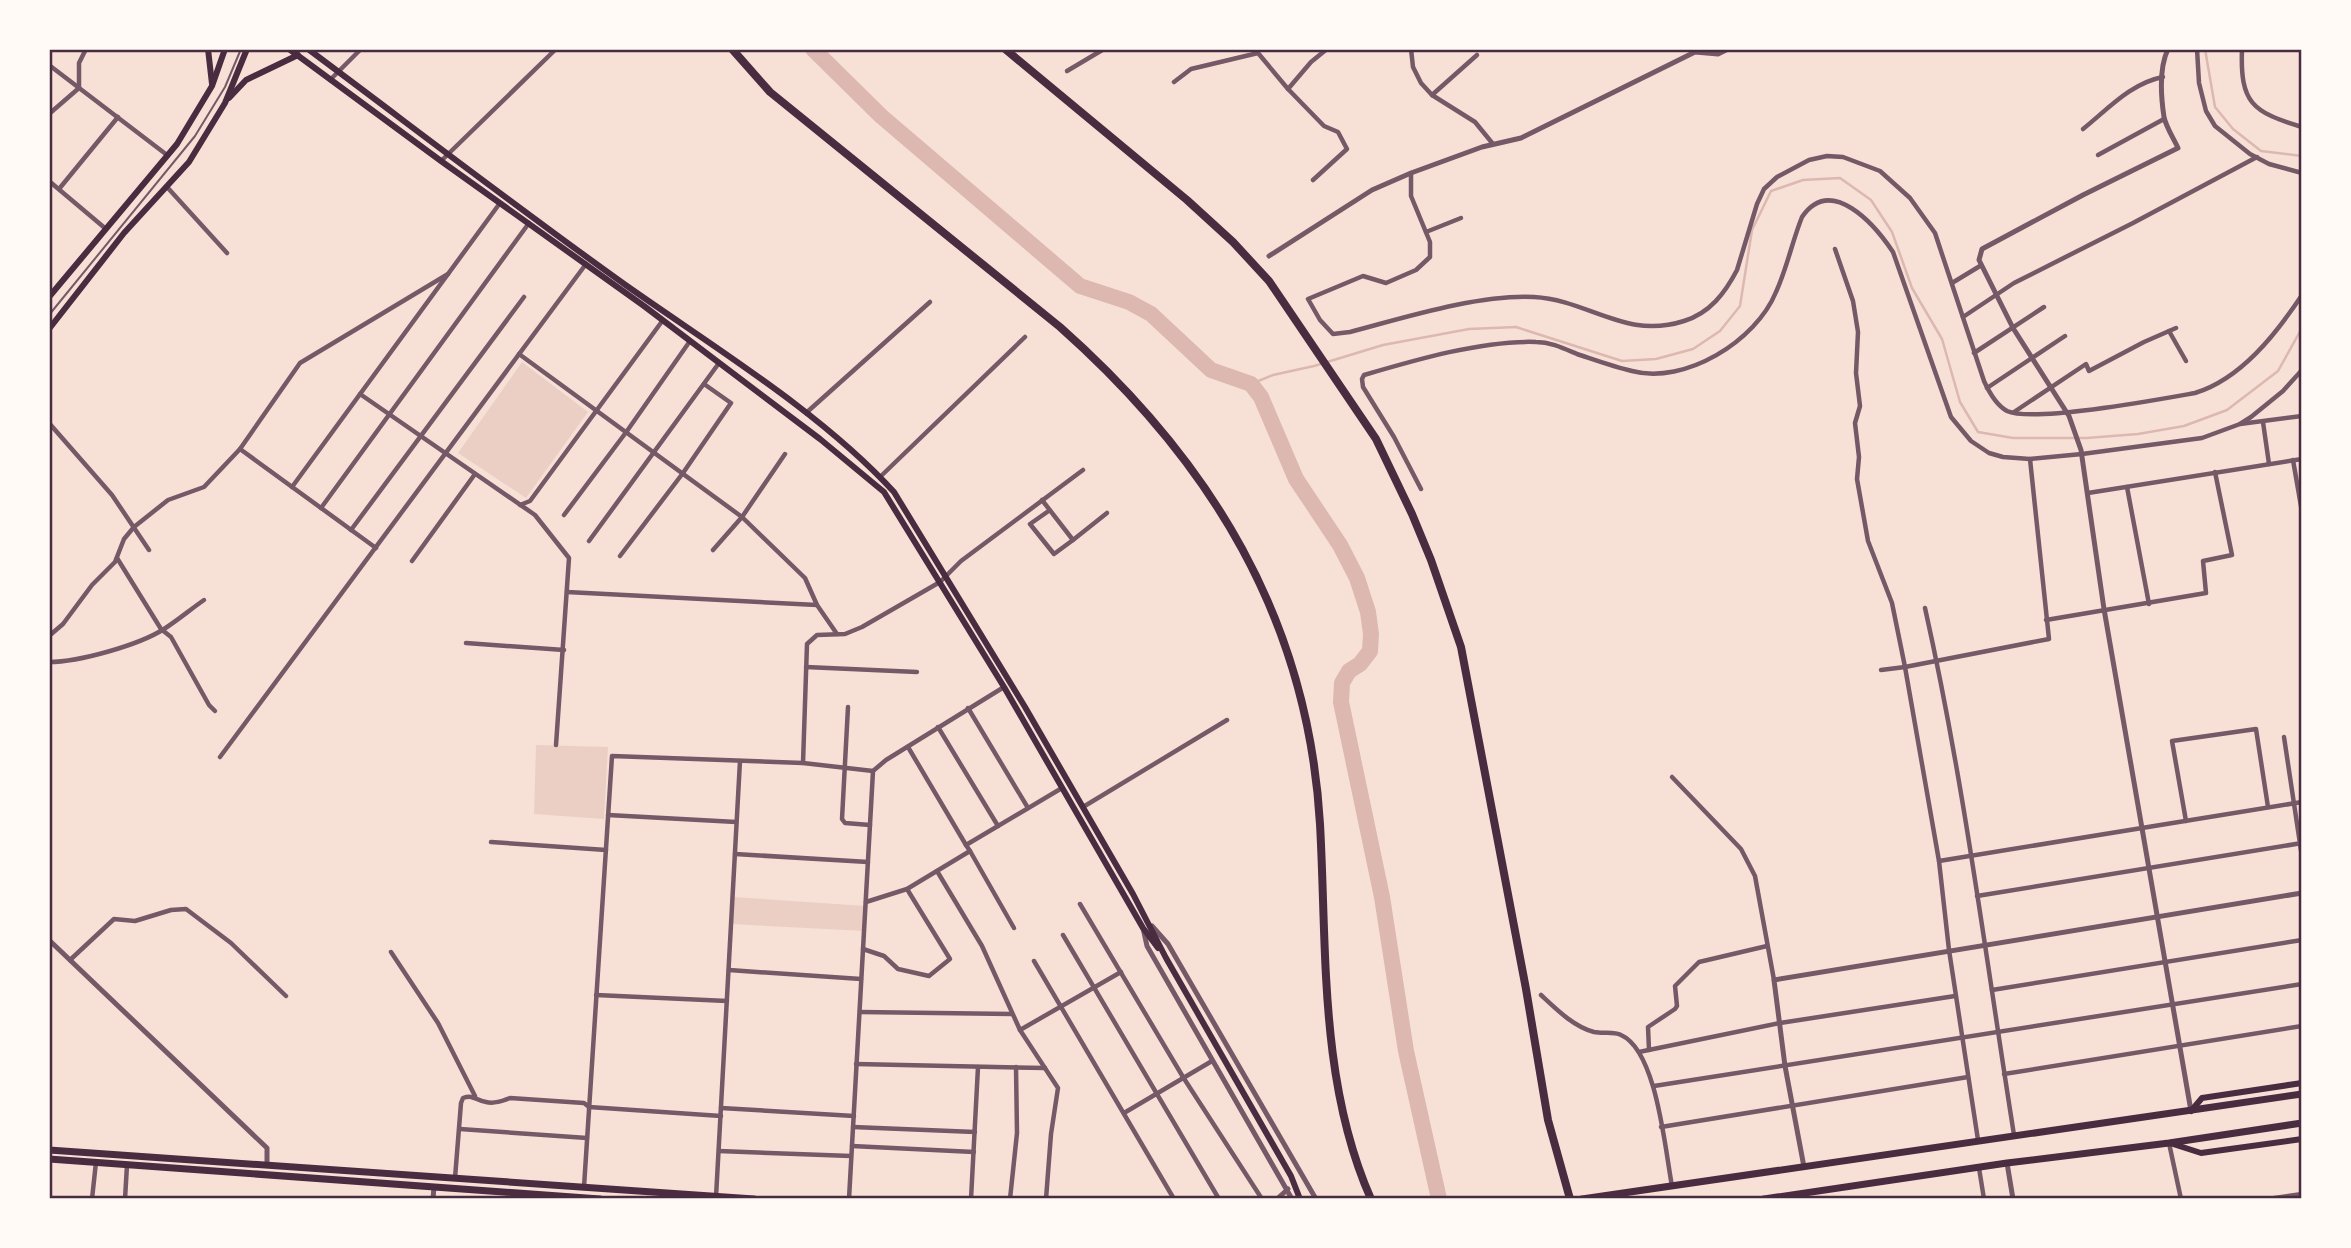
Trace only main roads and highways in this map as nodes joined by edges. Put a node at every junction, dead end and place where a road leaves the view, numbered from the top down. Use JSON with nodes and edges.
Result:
{"nodes":[{"id":1,"x":208,"y":49,"type":"edge"},
{"id":2,"x":225,"y":49,"type":"edge"},
{"id":3,"x":247,"y":49,"type":"edge"},
{"id":4,"x":289,"y":49,"type":"edge"},
{"id":5,"x":308,"y":49,"type":"edge"},
{"id":6,"x":732,"y":49,"type":"edge"},
{"id":7,"x":1005,"y":49,"type":"edge"},
{"id":8,"x":298,"y":55,"type":"junction"},
{"id":9,"x":212,"y":86,"type":"junction"},
{"id":10,"x":225,"y":103,"type":"junction"},
{"id":11,"x":49,"y":297,"type":"edge"},
{"id":12,"x":49,"y":329,"type":"edge"},
{"id":13,"x":943,"y":579,"type":"junction"},
{"id":14,"x":1145,"y":928,"type":"junction"},
{"id":15,"x":2302,"y":1083,"type":"edge"},
{"id":16,"x":2302,"y":1094,"type":"edge"},
{"id":17,"x":2191,"y":1111,"type":"junction"},
{"id":18,"x":2302,"y":1124,"type":"edge"},
{"id":19,"x":2302,"y":1139,"type":"edge"},
{"id":20,"x":2169,"y":1143,"type":"junction"},
{"id":21,"x":49,"y":1150,"type":"edge"},
{"id":22,"x":49,"y":1159,"type":"edge"},
{"id":23,"x":1592,"y":1198,"type":"edge"},
{"id":24,"x":600,"y":1199,"type":"edge"},
{"id":25,"x":754,"y":1199,"type":"edge"},
{"id":26,"x":1300,"y":1199,"type":"edge"},
{"id":27,"x":1371,"y":1199,"type":"edge"},
{"id":28,"x":1570,"y":1199,"type":"edge"},
{"id":29,"x":1582,"y":1199,"type":"edge"},
{"id":30,"x":1764,"y":1199,"type":"edge"}],
"edges":[{"from":1,"to":9,"type":"main road"},
{"from":2,"to":9,"type":"main road"},
{"from":3,"to":10,"type":"main road"},
{"from":4,"to":8,"type":"main road"},
{"from":5,"to":13,"type":"main road"},
{"from":6,"to":27,"type":"highway"},
{"from":7,"to":28,"type":"highway"},
{"from":8,"to":10,"type":"main road"},
{"from":8,"to":13,"type":"main road"},
{"from":9,"to":11,"type":"main road"},
{"from":10,"to":12,"type":"main road"},
{"from":13,"to":14,"type":"main road"},
{"from":13,"to":14,"type":"main road"},
{"from":14,"to":26,"type":"main road"},
{"from":15,"to":17,"type":"main road"},
{"from":16,"to":17,"type":"highway"},
{"from":17,"to":23,"type":"highway"},
{"from":18,"to":20,"type":"highway"},
{"from":19,"to":20,"type":"main road"},
{"from":20,"to":30,"type":"highway"},
{"from":21,"to":25,"type":"highway"},
{"from":22,"to":24,"type":"highway"},
{"from":23,"to":29,"type":"highway"}]}
